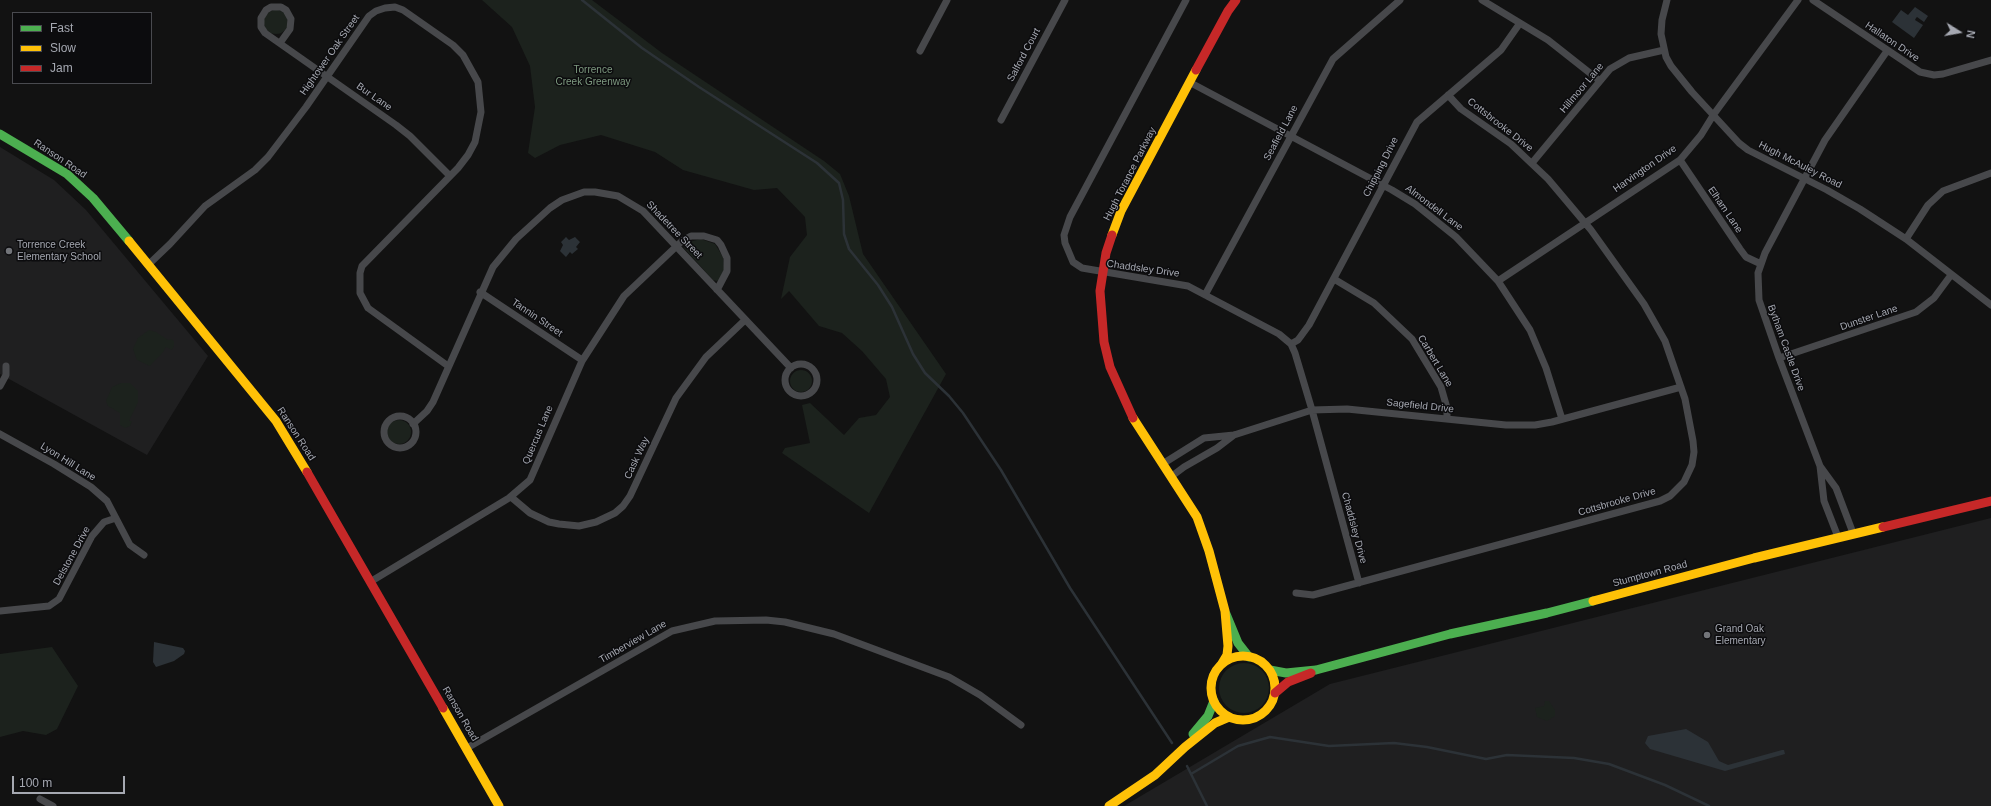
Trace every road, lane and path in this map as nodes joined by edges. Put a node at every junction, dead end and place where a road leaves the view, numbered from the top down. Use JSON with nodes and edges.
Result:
{"nodes":[{"id":1,"x":947,"y":0,"type":"edge"},
{"id":2,"x":1065,"y":0,"type":"edge"},
{"id":3,"x":1186,"y":0,"type":"edge"},
{"id":4,"x":1236,"y":0,"type":"edge"},
{"id":5,"x":1400,"y":0,"type":"edge"},
{"id":6,"x":1482,"y":0,"type":"edge"},
{"id":7,"x":1668,"y":0,"type":"edge"},
{"id":8,"x":1798,"y":0,"type":"edge"},
{"id":9,"x":1813,"y":0,"type":"edge"},
{"id":10,"x":1520,"y":23,"type":"junction"},
{"id":11,"x":280,"y":43,"type":"junction"},
{"id":12,"x":1664,"y":50,"type":"junction"},
{"id":13,"x":920,"y":51,"type":"dead end"},
{"id":14,"x":1888,"y":51,"type":"junction"},
{"id":15,"x":1991,"y":60,"type":"edge"},
{"id":16,"x":327,"y":76,"type":"junction"},
{"id":17,"x":1600,"y":81,"type":"junction"},
{"id":18,"x":1191,"y":83,"type":"junction"},
{"id":19,"x":1448,"y":95,"type":"junction"},
{"id":20,"x":1714,"y":114,"type":"junction"},
{"id":21,"x":1001,"y":120,"type":"dead end"},
{"id":22,"x":0,"y":134,"type":"edge"},
{"id":23,"x":1290,"y":137,"type":"junction"},
{"id":24,"x":1680,"y":160,"type":"junction"},
{"id":25,"x":1532,"y":163,"type":"junction"},
{"id":26,"x":1991,"y":173,"type":"edge"},
{"id":27,"x":450,"y":176,"type":"junction"},
{"id":28,"x":1805,"y":179,"type":"junction"},
{"id":29,"x":1383,"y":185,"type":"junction"},
{"id":30,"x":1585,"y":222,"type":"junction"},
{"id":31,"x":1906,"y":240,"type":"junction"},
{"id":32,"x":676,"y":246,"type":"junction"},
{"id":33,"x":1761,"y":264,"type":"junction"},
{"id":34,"x":148,"y":265,"type":"junction"},
{"id":35,"x":1102,"y":273,"type":"junction"},
{"id":36,"x":1951,"y":275,"type":"junction"},
{"id":37,"x":1334,"y":279,"type":"junction"},
{"id":38,"x":1498,"y":281,"type":"junction"},
{"id":39,"x":717,"y":290,"type":"junction"},
{"id":40,"x":480,"y":292,"type":"junction"},
{"id":41,"x":1205,"y":295,"type":"junction"},
{"id":42,"x":1991,"y":305,"type":"edge"},
{"id":43,"x":745,"y":320,"type":"junction"},
{"id":44,"x":1291,"y":344,"type":"junction"},
{"id":45,"x":1779,"y":358,"type":"junction"},
{"id":46,"x":582,"y":360,"type":"junction"},
{"id":47,"x":6,"y":366,"type":"dead end"},
{"id":48,"x":448,"y":366,"type":"junction"},
{"id":49,"x":791,"y":368,"type":"junction"},
{"id":50,"x":0,"y":386,"type":"edge"},
{"id":51,"x":1681,"y":387,"type":"junction"},
{"id":52,"x":1312,"y":410,"type":"junction"},
{"id":53,"x":1447,"y":419,"type":"junction"},
{"id":54,"x":1562,"y":419,"type":"junction"},
{"id":55,"x":413,"y":424,"type":"junction"},
{"id":56,"x":0,"y":434,"type":"edge"},
{"id":57,"x":1234,"y":435,"type":"junction"},
{"id":58,"x":1164,"y":463,"type":"junction"},
{"id":59,"x":1820,"y":466,"type":"junction"},
{"id":60,"x":1172,"y":476,"type":"junction"},
{"id":61,"x":511,"y":497,"type":"junction"},
{"id":62,"x":1991,"y":501,"type":"edge"},
{"id":63,"x":116,"y":518,"type":"junction"},
{"id":64,"x":1853,"y":533,"type":"junction"},
{"id":65,"x":1838,"y":537,"type":"junction"},
{"id":66,"x":144,"y":554,"type":"dead end"},
{"id":67,"x":370,"y":582,"type":"junction"},
{"id":68,"x":1359,"y":583,"type":"junction"},
{"id":69,"x":1296,"y":593,"type":"dead end"},
{"id":70,"x":0,"y":611,"type":"edge"},
{"id":71,"x":1225,"y":611,"type":"junction"},
{"id":72,"x":1249,"y":657,"type":"junction"},
{"id":73,"x":1222,"y":665,"type":"junction"},
{"id":74,"x":1270,"y":670,"type":"junction"},
{"id":75,"x":1316,"y":670,"type":"junction"},
{"id":76,"x":1275,"y":693,"type":"junction"},
{"id":77,"x":1214,"y":701,"type":"junction"},
{"id":78,"x":1229,"y":717,"type":"junction"},
{"id":79,"x":1021,"y":725,"type":"dead end"},
{"id":80,"x":1184,"y":747,"type":"junction"},
{"id":81,"x":467,"y":748,"type":"junction"},
{"id":82,"x":40,"y":799,"type":"dead end"},
{"id":83,"x":53,"y":806,"type":"edge"},
{"id":84,"x":500,"y":806,"type":"edge"},
{"id":85,"x":1109,"y":806,"type":"edge"}],
"edges":[{"from":1,"to":13,"type":"street"},
{"from":2,"to":21,"type":"street","name":"Salford Court"},
{"from":3,"to":35,"type":"street","name":"Chaddsley Drive"},
{"from":4,"to":18,"type":"street","name":"Hugh Torance Parkway"},
{"from":5,"to":23,"type":"street","name":"Seafield Lane"},
{"from":6,"to":10,"type":"street"},
{"from":7,"to":12,"type":"street","name":"Hugh McAuley Road"},
{"from":8,"to":20,"type":"street","name":"Harvington Drive"},
{"from":9,"to":14,"type":"street","name":"Hallaton Drive"},
{"from":10,"to":17,"type":"street"},
{"from":10,"to":19,"type":"street","name":"Chipping Drive"},
{"from":11,"to":11,"type":"street","name":"Bur Lane"},
{"from":11,"to":16,"type":"street","name":"Bur Lane"},
{"from":12,"to":17,"type":"street","name":"Hillmoor Lane"},
{"from":12,"to":20,"type":"street","name":"Hugh McAuley Road"},
{"from":14,"to":15,"type":"street","name":"Hallaton Drive"},
{"from":14,"to":28,"type":"street","name":"Bytham Castle Drive"},
{"from":16,"to":27,"type":"street","name":"Bur Lane"},
{"from":16,"to":27,"type":"street","name":"Hightower Oak Street"},
{"from":16,"to":34,"type":"street","name":"Hightower Oak Street"},
{"from":17,"to":25,"type":"street","name":"Hillmoor Lane"},
{"from":18,"to":23,"type":"street","name":"Almondell Lane"},
{"from":18,"to":35,"type":"street","name":"Hugh Torance Parkway"},
{"from":19,"to":25,"type":"street","name":"Cottsbrooke Drive"},
{"from":19,"to":29,"type":"street","name":"Chipping Drive"},
{"from":20,"to":24,"type":"street","name":"Harvington Drive"},
{"from":20,"to":28,"type":"street","name":"Hugh McAuley Road"},
{"from":22,"to":34,"type":"street","name":"Ranson Road"},
{"from":23,"to":29,"type":"street","name":"Almondell Lane"},
{"from":23,"to":41,"type":"street","name":"Seafield Lane"},
{"from":24,"to":30,"type":"street","name":"Harvington Drive"},
{"from":24,"to":33,"type":"street","name":"Elham Lane"},
{"from":25,"to":30,"type":"street","name":"Cottsbrooke Drive"},
{"from":26,"to":31,"type":"street"},
{"from":27,"to":48,"type":"street","name":"Hightower Oak Street"},
{"from":28,"to":31,"type":"street","name":"Hugh McAuley Road"},
{"from":28,"to":33,"type":"street","name":"Bytham Castle Drive"},
{"from":29,"to":37,"type":"street","name":"Chipping Drive"},
{"from":29,"to":38,"type":"street","name":"Almondell Lane"},
{"from":30,"to":38,"type":"street","name":"Harvington Drive"},
{"from":30,"to":51,"type":"street","name":"Cottsbrooke Drive"},
{"from":31,"to":36,"type":"street","name":"Hugh McAuley Road"},
{"from":32,"to":39,"type":"street","name":"Shadetree Street"},
{"from":32,"to":39,"type":"street","name":"Quercus Lane"},
{"from":32,"to":40,"type":"street","name":"Shadetree Street"},
{"from":32,"to":46,"type":"street","name":"Quercus Lane"},
{"from":33,"to":45,"type":"street","name":"Bytham Castle Drive"},
{"from":34,"to":67,"type":"street","name":"Ranson Road"},
{"from":35,"to":41,"type":"street","name":"Chaddsley Drive"},
{"from":35,"to":58,"type":"street","name":"Hugh Torance Parkway"},
{"from":36,"to":42,"type":"street","name":"Hugh McAuley Road"},
{"from":36,"to":45,"type":"street","name":"Dunster Lane"},
{"from":37,"to":44,"type":"street","name":"Chipping Drive"},
{"from":37,"to":53,"type":"street","name":"Carbert Lane"},
{"from":38,"to":54,"type":"street","name":"Almondell Lane"},
{"from":39,"to":43,"type":"street","name":"Shadetree Street"},
{"from":40,"to":46,"type":"street","name":"Tannin Street"},
{"from":40,"to":48,"type":"street","name":"Shadetree Street"},
{"from":41,"to":44,"type":"street","name":"Chaddsley Drive"},
{"from":43,"to":49,"type":"street","name":"Shadetree Street"},
{"from":43,"to":61,"type":"street","name":"Cask Way"},
{"from":44,"to":52,"type":"street","name":"Chaddsley Drive"},
{"from":45,"to":59,"type":"street","name":"Bytham Castle Drive"},
{"from":46,"to":61,"type":"street","name":"Quercus Lane"},
{"from":47,"to":50,"type":"street"},
{"from":48,"to":55,"type":"street","name":"Shadetree Street"},
{"from":49,"to":49,"type":"street"},
{"from":51,"to":54,"type":"street","name":"Sagefield Drive"},
{"from":51,"to":68,"type":"street","name":"Cottsbrooke Drive"},
{"from":52,"to":53,"type":"street","name":"Sagefield Drive"},
{"from":52,"to":57,"type":"street","name":"Sagefield Drive"},
{"from":52,"to":68,"type":"street","name":"Chaddsley Drive"},
{"from":53,"to":54,"type":"street","name":"Sagefield Drive"},
{"from":55,"to":55,"type":"street"},
{"from":56,"to":63,"type":"street","name":"Lyon Hill Lane"},
{"from":57,"to":58,"type":"street","name":"Sagefield Drive"},
{"from":57,"to":60,"type":"street"},
{"from":58,"to":60,"type":"street","name":"Hugh Torance Parkway"},
{"from":59,"to":64,"type":"street","name":"Bytham Castle Drive"},
{"from":59,"to":65,"type":"street","name":"Bytham Castle Drive"},
{"from":60,"to":71,"type":"street","name":"Hugh Torance Parkway"},
{"from":61,"to":67,"type":"street","name":"Quercus Lane"},
{"from":62,"to":64,"type":"street","name":"Stumptown Road"},
{"from":63,"to":66,"type":"street","name":"Lyon Hill Lane"},
{"from":63,"to":70,"type":"street","name":"Delstone Drive"},
{"from":64,"to":65,"type":"street","name":"Stumptown Road"},
{"from":65,"to":75,"type":"street","name":"Stumptown Road"},
{"from":67,"to":81,"type":"street","name":"Ranson Road"},
{"from":68,"to":69,"type":"street","name":"Cottsbrooke Drive"},
{"from":71,"to":72,"type":"street","name":"Hugh Torance Parkway"},
{"from":71,"to":73,"type":"street","name":"Hugh Torance Parkway"},
{"from":72,"to":73,"type":"street"},
{"from":72,"to":74,"type":"street"},
{"from":73,"to":77,"type":"street"},
{"from":74,"to":75,"type":"street","name":"Stumptown Road"},
{"from":74,"to":76,"type":"street"},
{"from":75,"to":76,"type":"street","name":"Stumptown Road"},
{"from":76,"to":78,"type":"street"},
{"from":77,"to":78,"type":"street"},
{"from":77,"to":80,"type":"street"},
{"from":78,"to":80,"type":"street"},
{"from":79,"to":81,"type":"street","name":"Timberview Lane"},
{"from":80,"to":85,"type":"street"},
{"from":81,"to":84,"type":"street","name":"Ranson Road"},
{"from":82,"to":83,"type":"street"}]}
